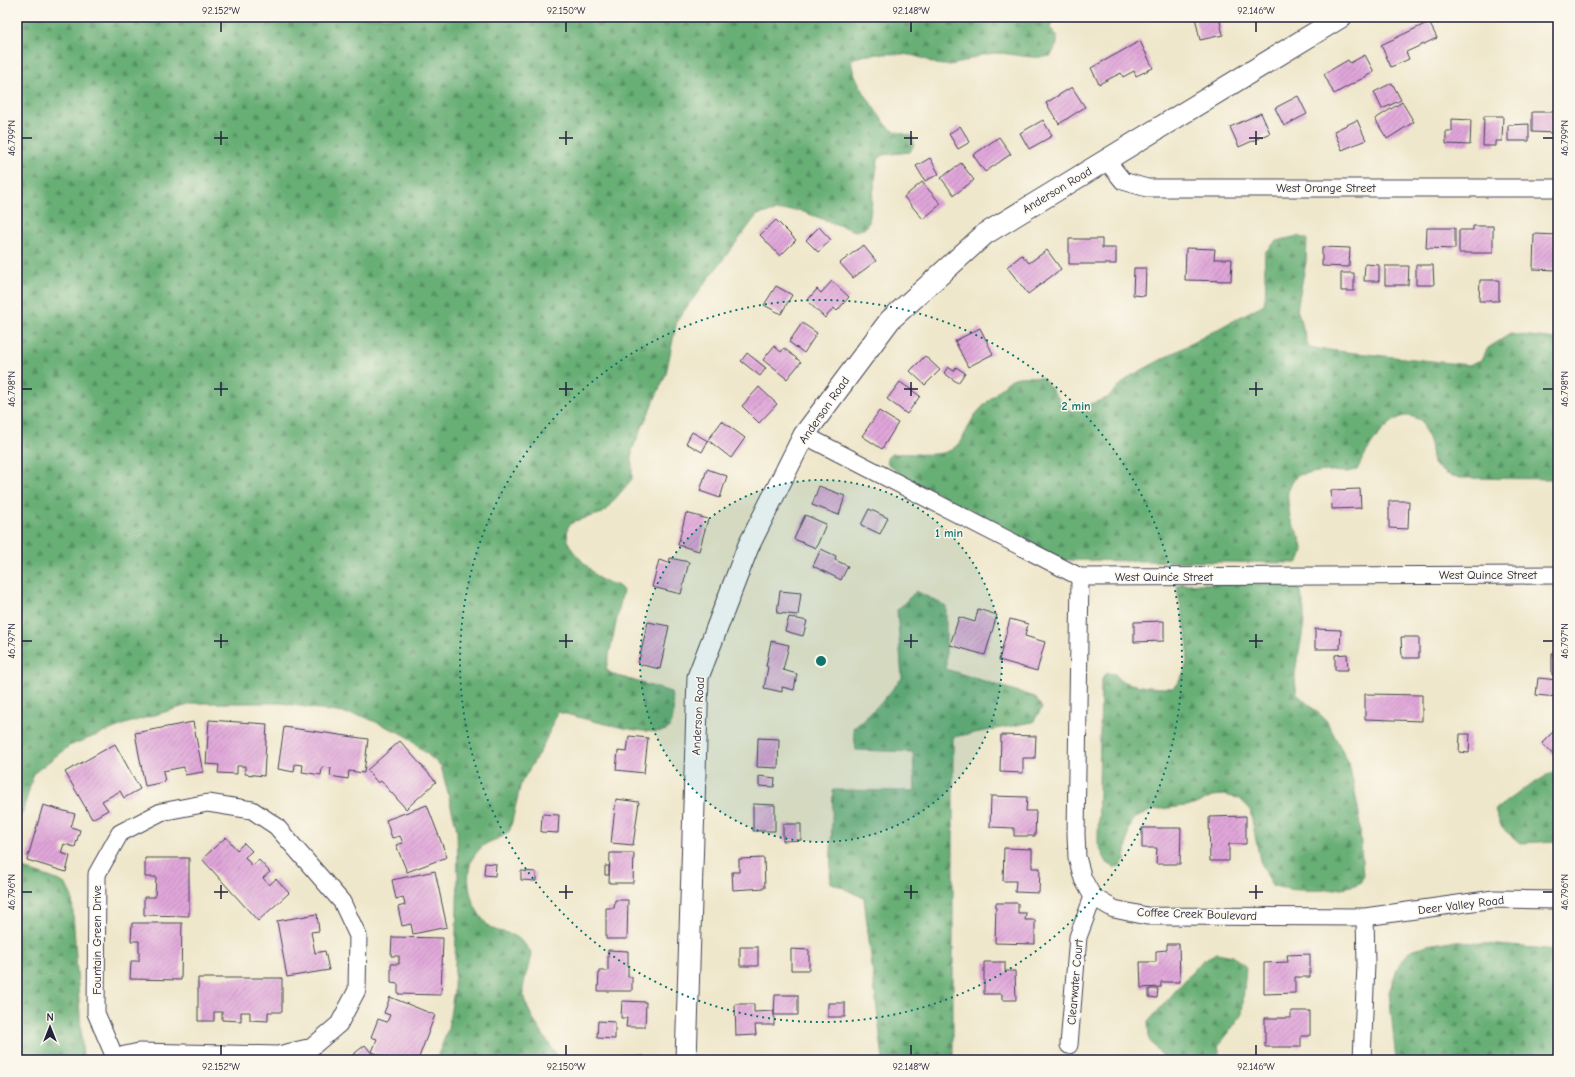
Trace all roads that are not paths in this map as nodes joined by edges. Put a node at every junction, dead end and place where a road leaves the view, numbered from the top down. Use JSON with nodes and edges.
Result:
{"nodes":[{"id":1,"x":1340,"y":17,"type":"edge"},
{"id":2,"x":1106,"y":160,"type":"junction"},
{"id":3,"x":1558,"y":188,"type":"edge"},
{"id":4,"x":804,"y":435,"type":"junction"},
{"id":5,"x":1558,"y":575,"type":"edge"},
{"id":6,"x":1080,"y":577,"type":"junction"},
{"id":7,"x":1093,"y":897,"type":"junction"},
{"id":8,"x":1558,"y":900,"type":"edge"},
{"id":9,"x":1365,"y":917,"type":"junction"},
{"id":10,"x":1069,"y":1045,"type":"dead end"},
{"id":11,"x":116,"y":1058,"type":"edge"},
{"id":12,"x":686,"y":1060,"type":"edge"},
{"id":13,"x":1362,"y":1060,"type":"edge"}],
"edges":[{"from":1,"to":2,"type":"street","name":"Anderson Road"},
{"from":2,"to":3,"type":"street","name":"West Orange Street"},
{"from":2,"to":4,"type":"street","name":"Anderson Road"},
{"from":4,"to":6,"type":"street","name":"West Quince Street"},
{"from":4,"to":12,"type":"street","name":"Anderson Road"},
{"from":5,"to":6,"type":"street","name":"West Quince Street"},
{"from":6,"to":7,"type":"street"},
{"from":7,"to":9,"type":"street","name":"Coffee Creek Boulevard"},
{"from":7,"to":10,"type":"street","name":"Clearwater Court"},
{"from":8,"to":9,"type":"street","name":"Deer Valley Road"},
{"from":9,"to":13,"type":"street"},
{"from":11,"to":11,"type":"street","name":"Fountain Green Drive"}]}
